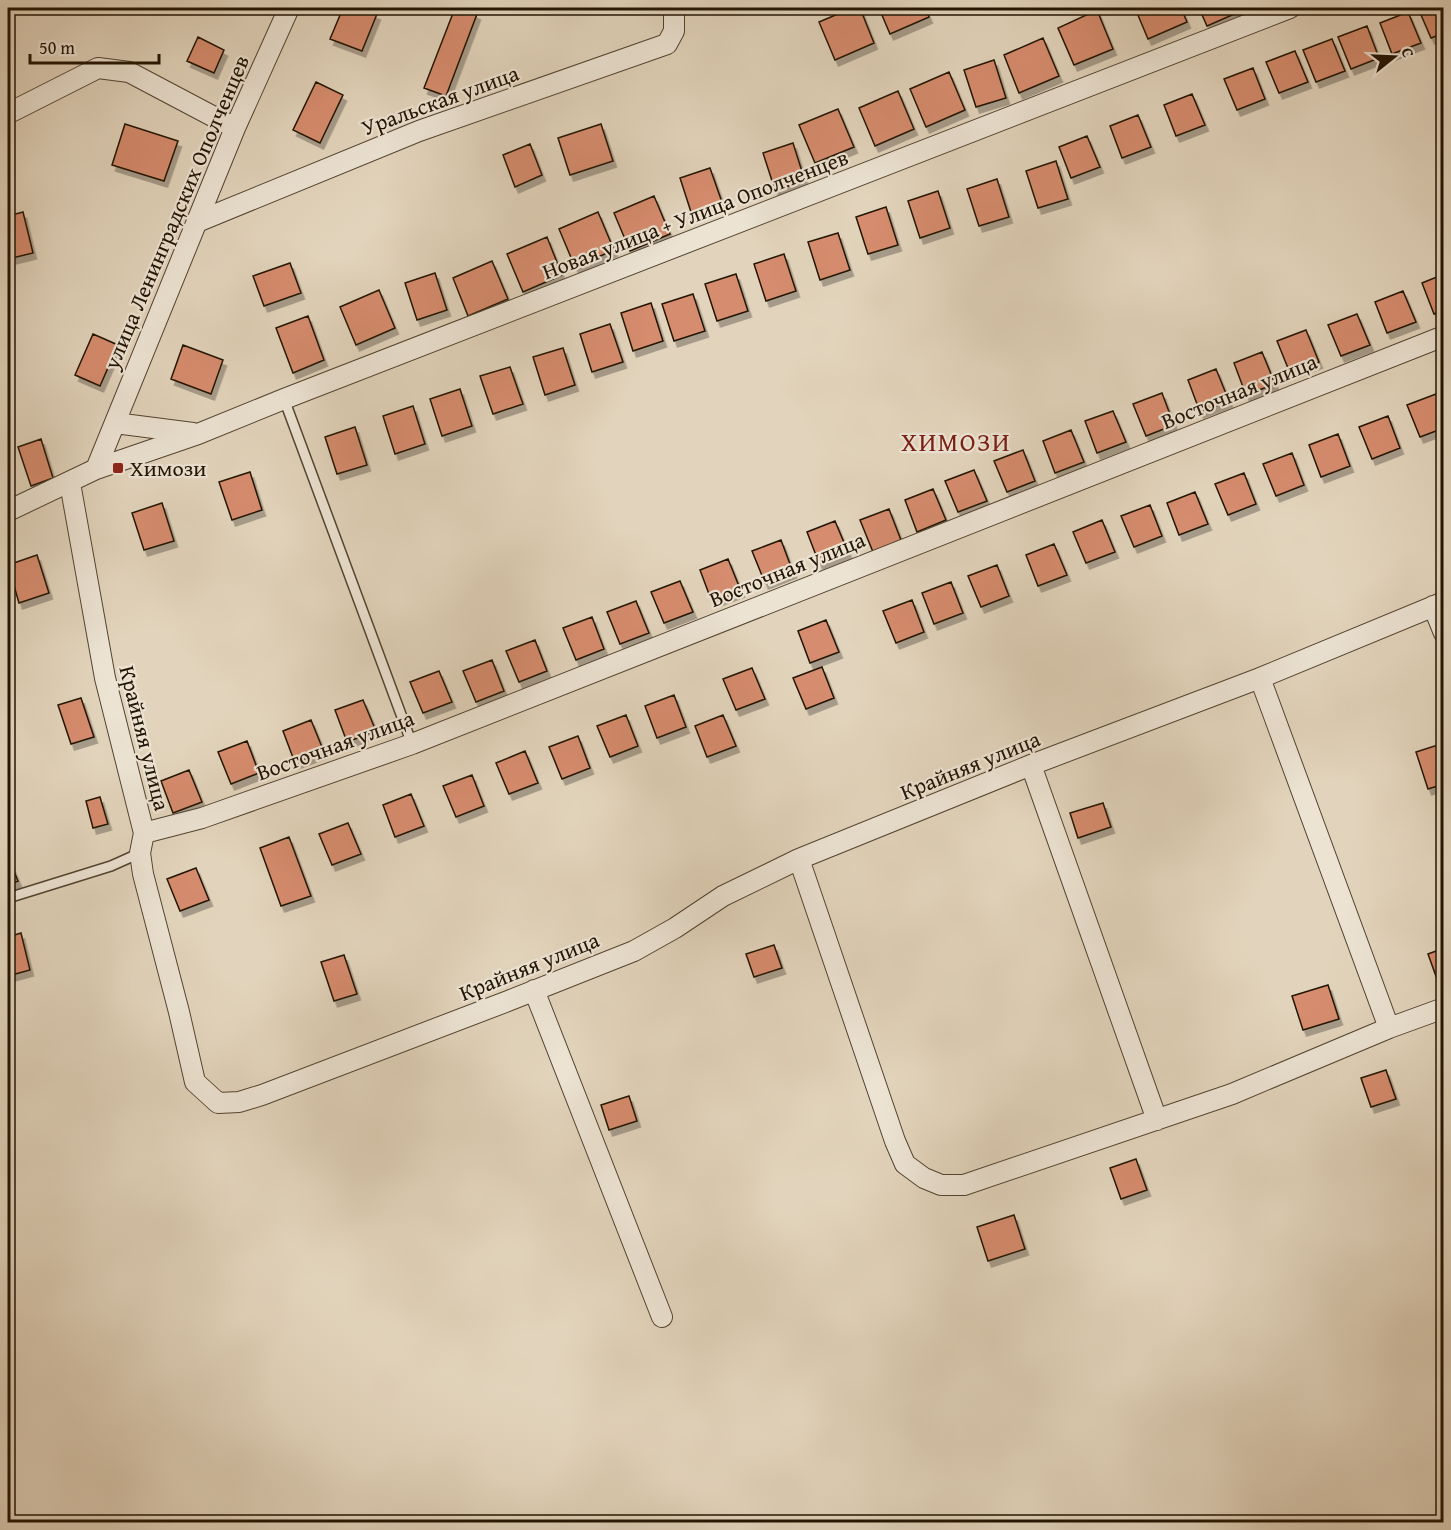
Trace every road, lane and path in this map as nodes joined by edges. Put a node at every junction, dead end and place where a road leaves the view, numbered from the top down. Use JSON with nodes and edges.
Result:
{"nodes":[{"id":1,"x":289,"y":8,"type":"edge"},
{"id":2,"x":674,"y":8,"type":"edge"},
{"id":3,"x":1290,"y":8,"type":"edge"},
{"id":4,"x":8,"y":113,"type":"edge"},
{"id":5,"x":235,"y":128,"type":"junction"},
{"id":6,"x":197,"y":222,"type":"junction"},
{"id":7,"x":1443,"y":336,"type":"edge"},
{"id":8,"x":284,"y":399,"type":"junction"},
{"id":9,"x":115,"y":423,"type":"junction"},
{"id":10,"x":198,"y":434,"type":"junction"},
{"id":11,"x":96,"y":470,"type":"junction"},
{"id":12,"x":70,"y":483,"type":"junction"},
{"id":13,"x":8,"y":511,"type":"edge"},
{"id":14,"x":1438,"y":604,"type":"edge"},
{"id":15,"x":1443,"y":633,"type":"edge"},
{"id":16,"x":1260,"y":678,"type":"junction"},
{"id":17,"x":412,"y":744,"type":"junction"},
{"id":18,"x":1031,"y":765,"type":"junction"},
{"id":19,"x":144,"y":833,"type":"junction"},
{"id":20,"x":140,"y":853,"type":"junction"},
{"id":21,"x":799,"y":859,"type":"junction"},
{"id":22,"x":8,"y":898,"type":"edge"},
{"id":23,"x":534,"y":990,"type":"junction"},
{"id":24,"x":1443,"y":1008,"type":"edge"},
{"id":25,"x":1389,"y":1028,"type":"junction"},
{"id":26,"x":1157,"y":1120,"type":"junction"},
{"id":27,"x":662,"y":1317,"type":"dead end"}],
"edges":[{"from":1,"to":5,"type":"street","name":"улица Ленинградских Ополченцев"},
{"from":2,"to":6,"type":"street","name":"Уральская улица"},
{"from":3,"to":8,"type":"street","name":"Новая улица + Улица Ополченцев"},
{"from":4,"to":5,"type":"street"},
{"from":5,"to":6,"type":"street","name":"улица Ленинградских Ополченцев"},
{"from":6,"to":9,"type":"street","name":"улица Ленинградских Ополченцев"},
{"from":7,"to":17,"type":"street","name":"Восточная улица"},
{"from":8,"to":10,"type":"street","name":"Новая улица + Улица Ополченцев"},
{"from":8,"to":17,"type":"lane"},
{"from":9,"to":10,"type":"street"},
{"from":9,"to":11,"type":"street","name":"улица Ленинградских Ополченцев"},
{"from":10,"to":11,"type":"street","name":"Новая улица + Улица Ополченцев"},
{"from":11,"to":12,"type":"street","name":"Новая улица + Улица Ополченцев"},
{"from":12,"to":13,"type":"street","name":"Новая улица + Улица Ополченцев"},
{"from":12,"to":19,"type":"street","name":"Крайняя улица"},
{"from":14,"to":15,"type":"street"},
{"from":14,"to":16,"type":"street","name":"Крайняя улица"},
{"from":16,"to":18,"type":"street","name":"Крайняя улица"},
{"from":16,"to":25,"type":"street"},
{"from":17,"to":19,"type":"street","name":"Восточная улица"},
{"from":18,"to":21,"type":"street","name":"Крайняя улица"},
{"from":18,"to":26,"type":"street"},
{"from":19,"to":20,"type":"street","name":"Крайняя улица"},
{"from":20,"to":22,"type":"lane"},
{"from":20,"to":23,"type":"street","name":"Крайняя улица"},
{"from":21,"to":23,"type":"street","name":"Крайняя улица"},
{"from":21,"to":26,"type":"street"},
{"from":23,"to":27,"type":"street"},
{"from":24,"to":25,"type":"street"},
{"from":25,"to":26,"type":"street"}]}
